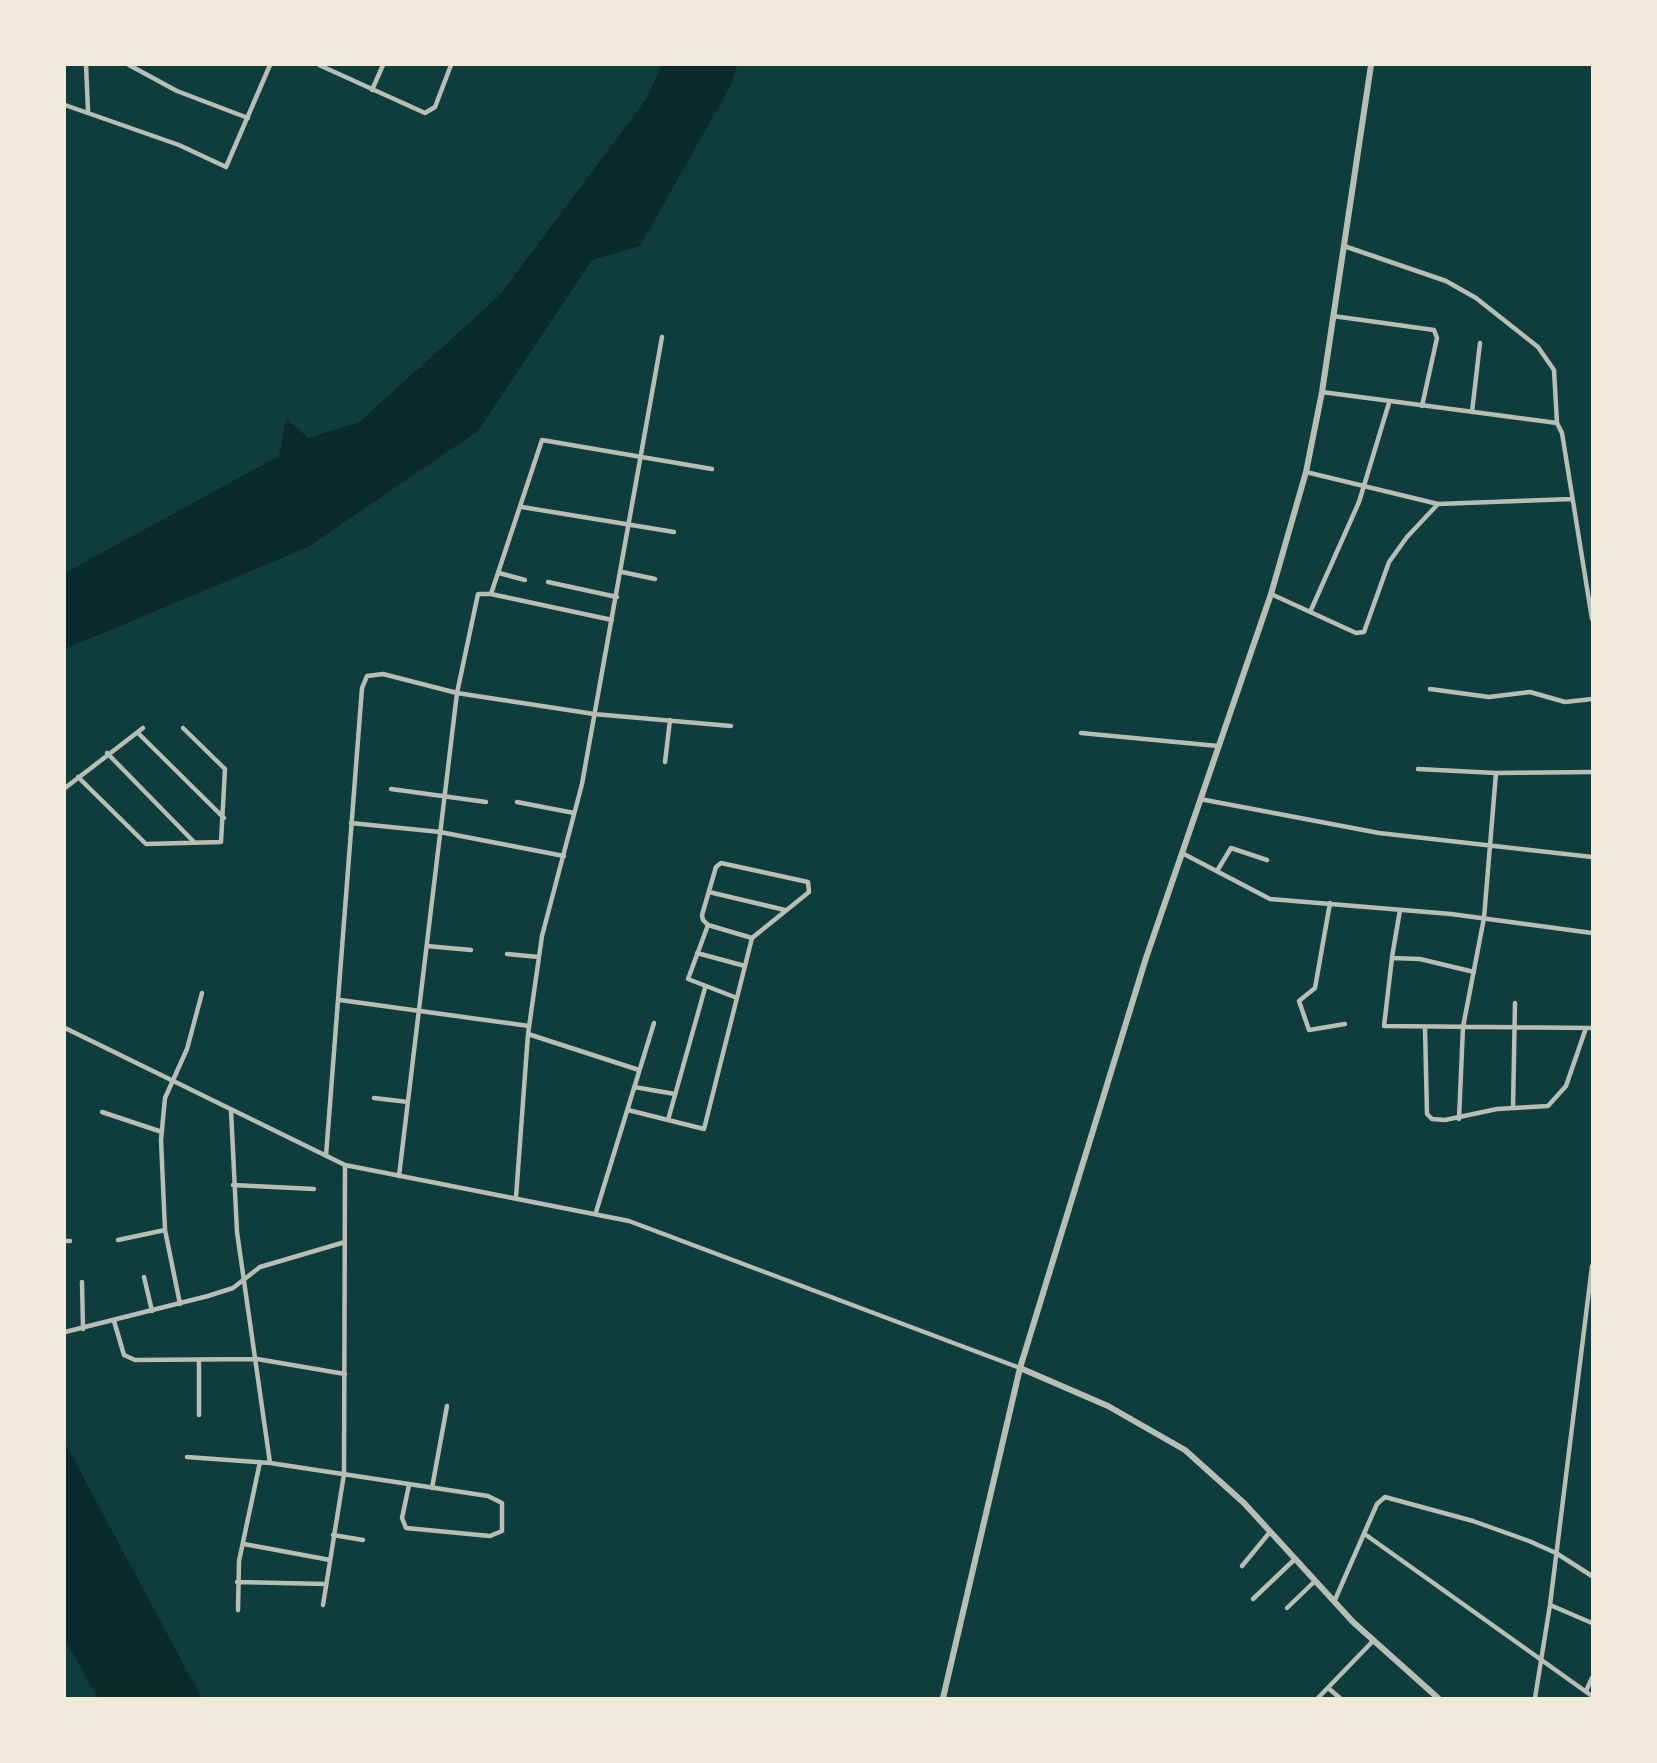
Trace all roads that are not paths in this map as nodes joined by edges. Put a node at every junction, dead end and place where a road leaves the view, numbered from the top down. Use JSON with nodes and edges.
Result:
{"nodes":[{"id":1,"x":86,"y":65,"type":"edge"},
{"id":2,"x":129,"y":65,"type":"edge"},
{"id":3,"x":270,"y":65,"type":"edge"},
{"id":4,"x":319,"y":65,"type":"edge"},
{"id":5,"x":383,"y":65,"type":"edge"},
{"id":6,"x":451,"y":65,"type":"edge"},
{"id":7,"x":1371,"y":65,"type":"edge"},
{"id":8,"x":372,"y":90,"type":"junction"},
{"id":9,"x":65,"y":104,"type":"edge"},
{"id":10,"x":88,"y":111,"type":"junction"},
{"id":11,"x":248,"y":118,"type":"junction"},
{"id":12,"x":1342,"y":246,"type":"junction"},
{"id":13,"x":1333,"y":316,"type":"junction"},
{"id":14,"x":662,"y":337,"type":"dead end"},
{"id":15,"x":1480,"y":343,"type":"dead end"},
{"id":16,"x":1322,"y":392,"type":"junction"},
{"id":17,"x":1389,"y":403,"type":"junction"},
{"id":18,"x":1422,"y":406,"type":"junction"},
{"id":19,"x":1472,"y":412,"type":"junction"},
{"id":20,"x":1557,"y":423,"type":"junction"},
{"id":21,"x":642,"y":457,"type":"junction"},
{"id":22,"x":712,"y":469,"type":"dead end"},
{"id":23,"x":1306,"y":472,"type":"junction"},
{"id":24,"x":1365,"y":484,"type":"junction"},
{"id":25,"x":1571,"y":499,"type":"junction"},
{"id":26,"x":1438,"y":504,"type":"junction"},
{"id":27,"x":522,"y":507,"type":"junction"},
{"id":28,"x":629,"y":525,"type":"junction"},
{"id":29,"x":674,"y":532,"type":"dead end"},
{"id":30,"x":622,"y":572,"type":"junction"},
{"id":31,"x":499,"y":573,"type":"junction"},
{"id":32,"x":655,"y":579,"type":"dead end"},
{"id":33,"x":525,"y":580,"type":"dead end"},
{"id":34,"x":548,"y":582,"type":"dead end"},
{"id":35,"x":491,"y":594,"type":"junction"},
{"id":36,"x":1270,"y":594,"type":"junction"},
{"id":37,"x":617,"y":597,"type":"junction"},
{"id":38,"x":1311,"y":610,"type":"junction"},
{"id":39,"x":1592,"y":619,"type":"edge"},
{"id":40,"x":612,"y":620,"type":"junction"},
{"id":41,"x":1430,"y":689,"type":"dead end"},
{"id":42,"x":457,"y":693,"type":"junction"},
{"id":43,"x":1592,"y":699,"type":"edge"},
{"id":44,"x":594,"y":714,"type":"junction"},
{"id":45,"x":670,"y":720,"type":"junction"},
{"id":46,"x":731,"y":726,"type":"dead end"},
{"id":47,"x":143,"y":728,"type":"dead end"},
{"id":48,"x":183,"y":728,"type":"dead end"},
{"id":49,"x":138,"y":733,"type":"junction"},
{"id":50,"x":1081,"y":733,"type":"dead end"},
{"id":51,"x":1218,"y":746,"type":"junction"},
{"id":52,"x":107,"y":753,"type":"junction"},
{"id":53,"x":665,"y":762,"type":"dead end"},
{"id":54,"x":1418,"y":769,"type":"dead end"},
{"id":55,"x":1592,"y":772,"type":"edge"},
{"id":56,"x":1496,"y":773,"type":"junction"},
{"id":57,"x":78,"y":777,"type":"junction"},
{"id":58,"x":67,"y":786,"type":"edge"},
{"id":59,"x":391,"y":789,"type":"dead end"},
{"id":60,"x":443,"y":797,"type":"junction"},
{"id":61,"x":1199,"y":799,"type":"junction"},
{"id":62,"x":486,"y":802,"type":"dead end"},
{"id":63,"x":517,"y":802,"type":"dead end"},
{"id":64,"x":574,"y":813,"type":"junction"},
{"id":65,"x":224,"y":818,"type":"junction"},
{"id":66,"x":352,"y":823,"type":"junction"},
{"id":67,"x":440,"y":832,"type":"junction"},
{"id":68,"x":195,"y":843,"type":"junction"},
{"id":69,"x":1492,"y":846,"type":"junction"},
{"id":70,"x":1181,"y":853,"type":"junction"},
{"id":71,"x":564,"y":856,"type":"junction"},
{"id":72,"x":1592,"y":857,"type":"edge"},
{"id":73,"x":1267,"y":860,"type":"dead end"},
{"id":74,"x":1217,"y":871,"type":"junction"},
{"id":75,"x":709,"y":892,"type":"junction"},
{"id":76,"x":1330,"y":903,"type":"junction"},
{"id":77,"x":786,"y":910,"type":"junction"},
{"id":78,"x":1400,"y":910,"type":"junction"},
{"id":79,"x":1484,"y":918,"type":"junction"},
{"id":80,"x":708,"y":925,"type":"junction"},
{"id":81,"x":1592,"y":933,"type":"edge"},
{"id":82,"x":752,"y":938,"type":"junction"},
{"id":83,"x":427,"y":946,"type":"junction"},
{"id":84,"x":471,"y":950,"type":"dead end"},
{"id":85,"x":697,"y":953,"type":"junction"},
{"id":86,"x":507,"y":954,"type":"dead end"},
{"id":87,"x":539,"y":957,"type":"junction"},
{"id":88,"x":1392,"y":958,"type":"junction"},
{"id":89,"x":745,"y":966,"type":"junction"},
{"id":90,"x":1474,"y":972,"type":"junction"},
{"id":91,"x":705,"y":988,"type":"junction"},
{"id":92,"x":202,"y":993,"type":"dead end"},
{"id":93,"x":737,"y":998,"type":"junction"},
{"id":94,"x":340,"y":1000,"type":"junction"},
{"id":95,"x":1515,"y":1003,"type":"dead end"},
{"id":96,"x":418,"y":1011,"type":"junction"},
{"id":97,"x":654,"y":1023,"type":"dead end"},
{"id":98,"x":1345,"y":1024,"type":"dead end"},
{"id":99,"x":529,"y":1026,"type":"junction"},
{"id":100,"x":1463,"y":1027,"type":"junction"},
{"id":101,"x":1515,"y":1027,"type":"junction"},
{"id":102,"x":65,"y":1028,"type":"edge"},
{"id":103,"x":1425,"y":1028,"type":"junction"},
{"id":104,"x":1589,"y":1028,"type":"edge"},
{"id":105,"x":528,"y":1034,"type":"junction"},
{"id":106,"x":639,"y":1070,"type":"junction"},
{"id":107,"x":172,"y":1079,"type":"junction"},
{"id":108,"x":634,"y":1087,"type":"junction"},
{"id":109,"x":675,"y":1094,"type":"junction"},
{"id":110,"x":374,"y":1098,"type":"dead end"},
{"id":111,"x":408,"y":1102,"type":"junction"},
{"id":112,"x":1513,"y":1108,"type":"junction"},
{"id":113,"x":231,"y":1110,"type":"junction"},
{"id":114,"x":628,"y":1110,"type":"junction"},
{"id":115,"x":102,"y":1112,"type":"dead end"},
{"id":116,"x":1459,"y":1119,"type":"junction"},
{"id":117,"x":668,"y":1120,"type":"junction"},
{"id":118,"x":162,"y":1132,"type":"junction"},
{"id":119,"x":326,"y":1156,"type":"junction"},
{"id":120,"x":345,"y":1165,"type":"junction"},
{"id":121,"x":400,"y":1176,"type":"junction"},
{"id":122,"x":233,"y":1185,"type":"junction"},
{"id":123,"x":314,"y":1189,"type":"dead end"},
{"id":124,"x":516,"y":1198,"type":"junction"},
{"id":125,"x":596,"y":1212,"type":"junction"},
{"id":126,"x":165,"y":1230,"type":"junction"},
{"id":127,"x":118,"y":1240,"type":"dead end"},
{"id":128,"x":345,"y":1242,"type":"junction"},
{"id":129,"x":1592,"y":1266,"type":"edge"},
{"id":130,"x":144,"y":1277,"type":"dead end"},
{"id":131,"x":243,"y":1279,"type":"junction"},
{"id":132,"x":82,"y":1282,"type":"dead end"},
{"id":133,"x":180,"y":1304,"type":"junction"},
{"id":134,"x":152,"y":1311,"type":"junction"},
{"id":135,"x":114,"y":1321,"type":"junction"},
{"id":136,"x":83,"y":1329,"type":"junction"},
{"id":137,"x":65,"y":1332,"type":"edge"},
{"id":138,"x":257,"y":1359,"type":"junction"},
{"id":139,"x":199,"y":1360,"type":"junction"},
{"id":140,"x":1020,"y":1368,"type":"junction"},
{"id":141,"x":345,"y":1374,"type":"junction"},
{"id":142,"x":447,"y":1406,"type":"dead end"},
{"id":143,"x":199,"y":1415,"type":"dead end"},
{"id":144,"x":187,"y":1457,"type":"dead end"},
{"id":145,"x":260,"y":1462,"type":"junction"},
{"id":146,"x":270,"y":1463,"type":"junction"},
{"id":147,"x":344,"y":1474,"type":"junction"},
{"id":148,"x":409,"y":1485,"type":"junction"},
{"id":149,"x":432,"y":1488,"type":"junction"},
{"id":150,"x":1270,"y":1532,"type":"junction"},
{"id":151,"x":333,"y":1535,"type":"junction"},
{"id":152,"x":1366,"y":1535,"type":"junction"},
{"id":153,"x":363,"y":1540,"type":"dead end"},
{"id":154,"x":244,"y":1544,"type":"junction"},
{"id":155,"x":1556,"y":1553,"type":"junction"},
{"id":156,"x":1296,"y":1559,"type":"junction"},
{"id":157,"x":330,"y":1560,"type":"junction"},
{"id":158,"x":1242,"y":1566,"type":"dead end"},
{"id":159,"x":1592,"y":1576,"type":"edge"},
{"id":160,"x":1316,"y":1580,"type":"junction"},
{"id":161,"x":237,"y":1582,"type":"junction"},
{"id":162,"x":325,"y":1584,"type":"junction"},
{"id":163,"x":1253,"y":1599,"type":"dead end"},
{"id":164,"x":1334,"y":1602,"type":"junction"},
{"id":165,"x":323,"y":1605,"type":"dead end"},
{"id":166,"x":1550,"y":1605,"type":"junction"},
{"id":167,"x":1287,"y":1608,"type":"dead end"},
{"id":168,"x":237,"y":1611,"type":"dead end"},
{"id":169,"x":1592,"y":1623,"type":"edge"},
{"id":170,"x":1373,"y":1641,"type":"junction"},
{"id":171,"x":1542,"y":1661,"type":"junction"},
{"id":172,"x":1592,"y":1678,"type":"edge"},
{"id":173,"x":1328,"y":1688,"type":"junction"},
{"id":174,"x":1586,"y":1691,"type":"junction"},
{"id":175,"x":1592,"y":1696,"type":"edge"},
{"id":176,"x":943,"y":1698,"type":"edge"},
{"id":177,"x":1318,"y":1698,"type":"edge"},
{"id":178,"x":1340,"y":1698,"type":"edge"},
{"id":179,"x":1438,"y":1698,"type":"edge"},
{"id":180,"x":1535,"y":1698,"type":"edge"}],
"edges":[{"from":1,"to":10,"type":"street"},
{"from":2,"to":11,"type":"street"},
{"from":3,"to":11,"type":"street"},
{"from":4,"to":8,"type":"street"},
{"from":5,"to":8,"type":"street"},
{"from":6,"to":8,"type":"street"},
{"from":7,"to":12,"type":"street"},
{"from":9,"to":10,"type":"street"},
{"from":10,"to":11,"type":"street"},
{"from":12,"to":13,"type":"street"},
{"from":12,"to":20,"type":"street"},
{"from":13,"to":16,"type":"street"},
{"from":13,"to":18,"type":"street"},
{"from":14,"to":21,"type":"street"},
{"from":15,"to":19,"type":"street"},
{"from":16,"to":17,"type":"street"},
{"from":16,"to":23,"type":"street"},
{"from":17,"to":18,"type":"street"},
{"from":17,"to":24,"type":"street"},
{"from":18,"to":19,"type":"street"},
{"from":19,"to":20,"type":"street"},
{"from":20,"to":25,"type":"street"},
{"from":21,"to":22,"type":"street"},
{"from":21,"to":27,"type":"street"},
{"from":21,"to":28,"type":"street"},
{"from":23,"to":24,"type":"street"},
{"from":23,"to":36,"type":"street"},
{"from":24,"to":26,"type":"street"},
{"from":24,"to":38,"type":"street"},
{"from":25,"to":26,"type":"street"},
{"from":25,"to":39,"type":"street"},
{"from":26,"to":38,"type":"street"},
{"from":27,"to":28,"type":"street"},
{"from":27,"to":31,"type":"street"},
{"from":28,"to":29,"type":"street"},
{"from":28,"to":30,"type":"street"},
{"from":30,"to":32,"type":"street"},
{"from":30,"to":37,"type":"street"},
{"from":31,"to":33,"type":"street"},
{"from":31,"to":35,"type":"street"},
{"from":34,"to":37,"type":"street"},
{"from":35,"to":40,"type":"street"},
{"from":35,"to":42,"type":"street"},
{"from":36,"to":38,"type":"street"},
{"from":36,"to":51,"type":"street"},
{"from":37,"to":40,"type":"street"},
{"from":40,"to":44,"type":"street"},
{"from":41,"to":43,"type":"street"},
{"from":42,"to":44,"type":"street"},
{"from":42,"to":60,"type":"street"},
{"from":42,"to":66,"type":"street"},
{"from":44,"to":45,"type":"street"},
{"from":44,"to":64,"type":"street"},
{"from":45,"to":46,"type":"street"},
{"from":45,"to":53,"type":"street"},
{"from":47,"to":49,"type":"street"},
{"from":48,"to":65,"type":"street"},
{"from":49,"to":52,"type":"street"},
{"from":49,"to":65,"type":"street"},
{"from":50,"to":51,"type":"street"},
{"from":51,"to":61,"type":"street"},
{"from":52,"to":57,"type":"street"},
{"from":52,"to":68,"type":"street"},
{"from":54,"to":56,"type":"street"},
{"from":55,"to":56,"type":"street"},
{"from":56,"to":69,"type":"street"},
{"from":57,"to":58,"type":"street"},
{"from":57,"to":68,"type":"street"},
{"from":59,"to":60,"type":"street"},
{"from":60,"to":62,"type":"street"},
{"from":60,"to":67,"type":"street"},
{"from":61,"to":69,"type":"street"},
{"from":61,"to":70,"type":"street"},
{"from":63,"to":64,"type":"street"},
{"from":64,"to":71,"type":"street"},
{"from":65,"to":68,"type":"street"},
{"from":66,"to":67,"type":"street"},
{"from":66,"to":94,"type":"street"},
{"from":67,"to":71,"type":"street"},
{"from":67,"to":83,"type":"street"},
{"from":69,"to":72,"type":"street"},
{"from":69,"to":79,"type":"street"},
{"from":70,"to":74,"type":"street"},
{"from":70,"to":140,"type":"street"},
{"from":71,"to":87,"type":"street"},
{"from":73,"to":74,"type":"street"},
{"from":74,"to":76,"type":"street"},
{"from":75,"to":77,"type":"street"},
{"from":75,"to":77,"type":"street"},
{"from":75,"to":80,"type":"street"},
{"from":76,"to":78,"type":"street"},
{"from":76,"to":98,"type":"street"},
{"from":77,"to":82,"type":"street"},
{"from":78,"to":79,"type":"street"},
{"from":78,"to":88,"type":"street"},
{"from":79,"to":81,"type":"street"},
{"from":79,"to":90,"type":"street"},
{"from":80,"to":82,"type":"street"},
{"from":80,"to":85,"type":"street"},
{"from":82,"to":89,"type":"street"},
{"from":83,"to":84,"type":"street"},
{"from":83,"to":96,"type":"street"},
{"from":85,"to":89,"type":"street"},
{"from":85,"to":91,"type":"street"},
{"from":86,"to":87,"type":"street"},
{"from":87,"to":99,"type":"street"},
{"from":88,"to":90,"type":"street"},
{"from":88,"to":103,"type":"street"},
{"from":89,"to":93,"type":"street"},
{"from":90,"to":100,"type":"street"},
{"from":91,"to":93,"type":"street"},
{"from":91,"to":109,"type":"street"},
{"from":92,"to":107,"type":"street"},
{"from":93,"to":117,"type":"street"},
{"from":94,"to":96,"type":"street"},
{"from":94,"to":119,"type":"street"},
{"from":95,"to":101,"type":"street"},
{"from":96,"to":99,"type":"street"},
{"from":96,"to":111,"type":"street"},
{"from":97,"to":106,"type":"street"},
{"from":99,"to":105,"type":"street"},
{"from":100,"to":101,"type":"street"},
{"from":100,"to":103,"type":"street"},
{"from":100,"to":116,"type":"street"},
{"from":101,"to":104,"type":"street"},
{"from":101,"to":112,"type":"street"},
{"from":102,"to":107,"type":"street"},
{"from":103,"to":116,"type":"street"},
{"from":104,"to":112,"type":"street"},
{"from":105,"to":106,"type":"street"},
{"from":105,"to":124,"type":"street"},
{"from":106,"to":108,"type":"street"},
{"from":107,"to":113,"type":"street"},
{"from":107,"to":118,"type":"street"},
{"from":108,"to":109,"type":"street"},
{"from":108,"to":114,"type":"street"},
{"from":109,"to":117,"type":"street"},
{"from":110,"to":111,"type":"street"},
{"from":111,"to":121,"type":"street"},
{"from":112,"to":116,"type":"street"},
{"from":113,"to":119,"type":"street"},
{"from":113,"to":122,"type":"street"},
{"from":114,"to":117,"type":"street"},
{"from":114,"to":125,"type":"street"},
{"from":115,"to":118,"type":"street"},
{"from":118,"to":126,"type":"street"},
{"from":119,"to":120,"type":"street"},
{"from":120,"to":121,"type":"street"},
{"from":120,"to":128,"type":"street"},
{"from":121,"to":124,"type":"street"},
{"from":122,"to":123,"type":"street"},
{"from":122,"to":131,"type":"street"},
{"from":124,"to":125,"type":"street"},
{"from":125,"to":140,"type":"street"},
{"from":126,"to":127,"type":"street"},
{"from":126,"to":133,"type":"street"},
{"from":128,"to":131,"type":"street"},
{"from":128,"to":141,"type":"street"},
{"from":129,"to":155,"type":"street"},
{"from":130,"to":134,"type":"street"},
{"from":131,"to":133,"type":"street"},
{"from":131,"to":138,"type":"street"},
{"from":132,"to":136,"type":"street"},
{"from":133,"to":134,"type":"street"},
{"from":134,"to":135,"type":"street"},
{"from":135,"to":136,"type":"street"},
{"from":135,"to":139,"type":"street"},
{"from":136,"to":137,"type":"street"},
{"from":138,"to":139,"type":"street"},
{"from":138,"to":141,"type":"street"},
{"from":138,"to":146,"type":"street"},
{"from":139,"to":143,"type":"street"},
{"from":140,"to":150,"type":"street"},
{"from":140,"to":176,"type":"street"},
{"from":141,"to":147,"type":"street"},
{"from":142,"to":149,"type":"street"},
{"from":144,"to":145,"type":"street"},
{"from":145,"to":146,"type":"street"},
{"from":145,"to":154,"type":"street"},
{"from":146,"to":147,"type":"street"},
{"from":147,"to":148,"type":"street"},
{"from":147,"to":151,"type":"street"},
{"from":148,"to":149,"type":"street"},
{"from":148,"to":149,"type":"street"},
{"from":150,"to":156,"type":"street"},
{"from":150,"to":158,"type":"street"},
{"from":151,"to":153,"type":"street"},
{"from":151,"to":157,"type":"street"},
{"from":152,"to":155,"type":"street"},
{"from":152,"to":164,"type":"street"},
{"from":152,"to":171,"type":"street"},
{"from":154,"to":157,"type":"street"},
{"from":154,"to":161,"type":"street"},
{"from":155,"to":159,"type":"street"},
{"from":155,"to":166,"type":"street"},
{"from":156,"to":160,"type":"street"},
{"from":156,"to":163,"type":"street"},
{"from":157,"to":162,"type":"street"},
{"from":160,"to":164,"type":"street"},
{"from":160,"to":167,"type":"street"},
{"from":161,"to":162,"type":"street"},
{"from":161,"to":168,"type":"street"},
{"from":162,"to":165,"type":"street"},
{"from":164,"to":170,"type":"street"},
{"from":166,"to":169,"type":"street"},
{"from":166,"to":171,"type":"street"},
{"from":170,"to":173,"type":"street"},
{"from":170,"to":179,"type":"street"},
{"from":171,"to":174,"type":"street"},
{"from":171,"to":180,"type":"street"},
{"from":172,"to":174,"type":"street"},
{"from":173,"to":177,"type":"street"},
{"from":173,"to":178,"type":"street"},
{"from":174,"to":175,"type":"street"}]}
